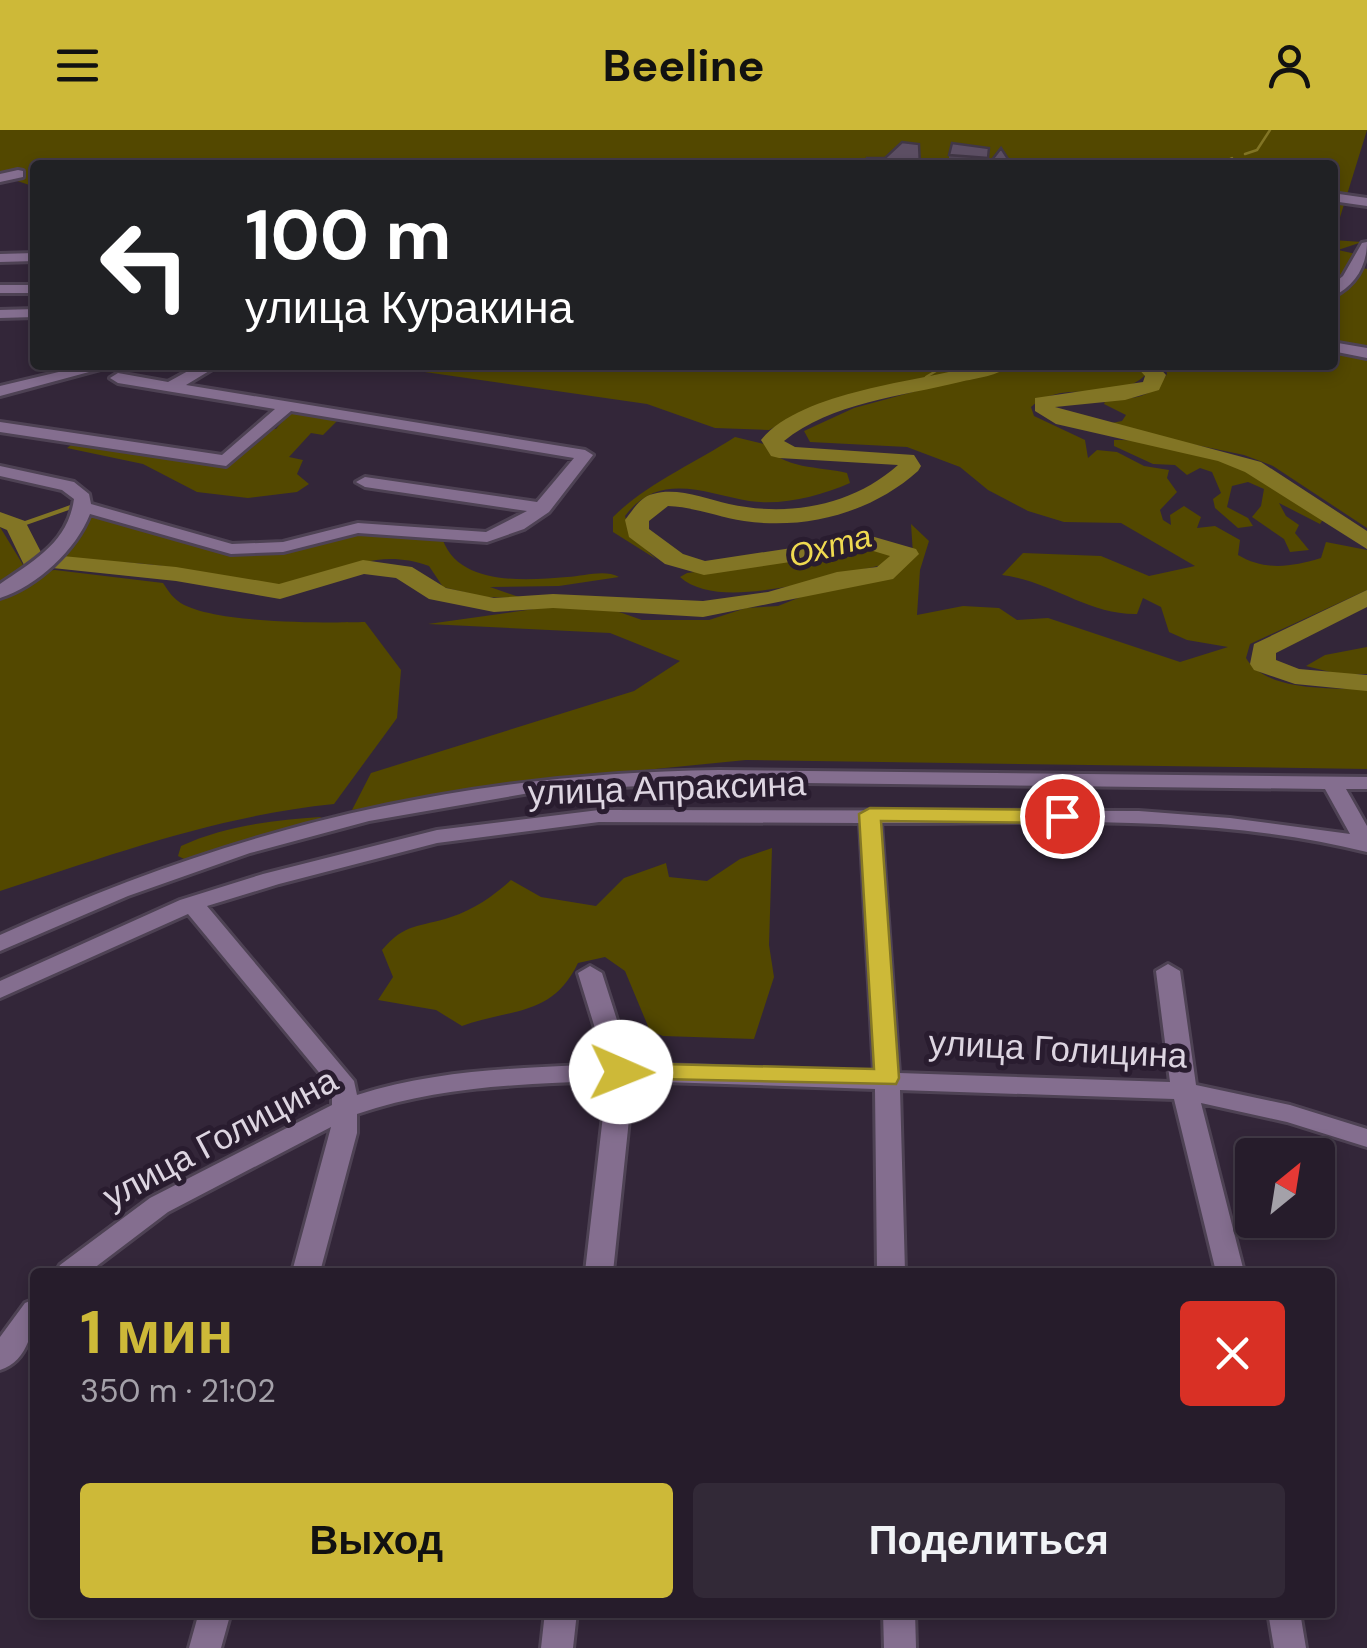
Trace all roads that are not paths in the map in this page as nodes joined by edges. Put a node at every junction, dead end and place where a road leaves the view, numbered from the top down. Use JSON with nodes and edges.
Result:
{"nodes":[{"id":1,"x":18,"y":174,"type":"dead end"},
{"id":2,"x":0,"y":178,"type":"edge"},
{"id":3,"x":1338,"y":197,"type":"edge"},
{"id":4,"x":1367,"y":202,"type":"edge"},
{"id":5,"x":1367,"y":246,"type":"edge"},
{"id":6,"x":1338,"y":288,"type":"edge"},
{"id":7,"x":0,"y":289,"type":"edge"},
{"id":8,"x":30,"y":289,"type":"edge"},
{"id":9,"x":30,"y":312,"type":"edge"},
{"id":10,"x":0,"y":314,"type":"edge"},
{"id":11,"x":1338,"y":347,"type":"edge"},
{"id":12,"x":1367,"y":353,"type":"edge"},
{"id":13,"x":202,"y":370,"type":"edge"},
{"id":14,"x":113,"y":371,"type":"edge"},
{"id":15,"x":172,"y":386,"type":"junction"},
{"id":16,"x":0,"y":391,"type":"edge"},
{"id":17,"x":289,"y":406,"type":"junction"},
{"id":18,"x":0,"y":427,"type":"edge"},
{"id":19,"x":0,"y":471,"type":"edge"},
{"id":20,"x":365,"y":482,"type":"dead end"},
{"id":21,"x":83,"y":507,"type":"junction"},
{"id":22,"x":543,"y":508,"type":"junction"},
{"id":23,"x":0,"y":592,"type":"edge"},
{"id":24,"x":1332,"y":783,"type":"junction"},
{"id":25,"x":1367,"y":783,"type":"edge"},
{"id":26,"x":870,"y":814,"type":"junction"},
{"id":27,"x":1366,"y":844,"type":"edge"},
{"id":28,"x":188,"y":905,"type":"junction"},
{"id":29,"x":0,"y":944,"type":"edge"},
{"id":30,"x":1168,"y":971,"type":"dead end"},
{"id":31,"x":590,"y":972,"type":"dead end"},
{"id":32,"x":0,"y":990,"type":"edge"},
{"id":33,"x":621,"y":1072,"type":"junction"},
{"id":34,"x":887,"y":1078,"type":"junction"},
{"id":35,"x":1184,"y":1090,"type":"junction"},
{"id":36,"x":347,"y":1108,"type":"junction"},
{"id":37,"x":1367,"y":1138,"type":"edge"},
{"id":38,"x":74,"y":1268,"type":"edge"},
{"id":39,"x":307,"y":1268,"type":"edge"},
{"id":40,"x":599,"y":1268,"type":"edge"},
{"id":41,"x":891,"y":1268,"type":"edge"},
{"id":42,"x":1229,"y":1268,"type":"edge"},
{"id":43,"x":30,"y":1317,"type":"edge"},
{"id":44,"x":0,"y":1359,"type":"edge"},
{"id":45,"x":213,"y":1618,"type":"edge"},
{"id":46,"x":560,"y":1618,"type":"edge"},
{"id":47,"x":899,"y":1618,"type":"edge"},
{"id":48,"x":1285,"y":1618,"type":"edge"},
{"id":49,"x":205,"y":1648,"type":"edge"},
{"id":50,"x":557,"y":1648,"type":"edge"},
{"id":51,"x":900,"y":1648,"type":"edge"},
{"id":52,"x":1290,"y":1648,"type":"edge"}],
"edges":[{"from":1,"to":2,"type":"street"},
{"from":3,"to":4,"type":"street"},
{"from":5,"to":6,"type":"street"},
{"from":7,"to":8,"type":"street"},
{"from":9,"to":10,"type":"street"},
{"from":11,"to":12,"type":"street"},
{"from":13,"to":15,"type":"street"},
{"from":14,"to":15,"type":"street"},
{"from":14,"to":16,"type":"street"},
{"from":15,"to":17,"type":"street"},
{"from":17,"to":18,"type":"street"},
{"from":17,"to":22,"type":"street"},
{"from":19,"to":21,"type":"street"},
{"from":20,"to":22,"type":"street"},
{"from":21,"to":22,"type":"street"},
{"from":21,"to":23,"type":"street"},
{"from":24,"to":25,"type":"street"},
{"from":24,"to":27,"type":"street"},
{"from":24,"to":29,"type":"street"},
{"from":26,"to":27,"type":"street","name":"улица Апраксина"},
{"from":26,"to":28,"type":"street","name":"улица Апраксина"},
{"from":26,"to":34,"type":"street"},
{"from":28,"to":32,"type":"street","name":"улица Апраксина"},
{"from":28,"to":36,"type":"street"},
{"from":30,"to":35,"type":"street"},
{"from":31,"to":33,"type":"street"},
{"from":33,"to":34,"type":"street","name":"улица Голицина"},
{"from":33,"to":36,"type":"street","name":"улица Голицина"},
{"from":33,"to":40,"type":"street"},
{"from":34,"to":35,"type":"street","name":"улица Голицина"},
{"from":34,"to":41,"type":"street"},
{"from":35,"to":37,"type":"street","name":"улица Голицина"},
{"from":35,"to":42,"type":"street"},
{"from":36,"to":38,"type":"street","name":"улица Голицина"},
{"from":36,"to":39,"type":"street"},
{"from":43,"to":44,"type":"street"},
{"from":45,"to":49,"type":"street"},
{"from":46,"to":50,"type":"street"},
{"from":47,"to":51,"type":"street"},
{"from":48,"to":52,"type":"street"}]}
